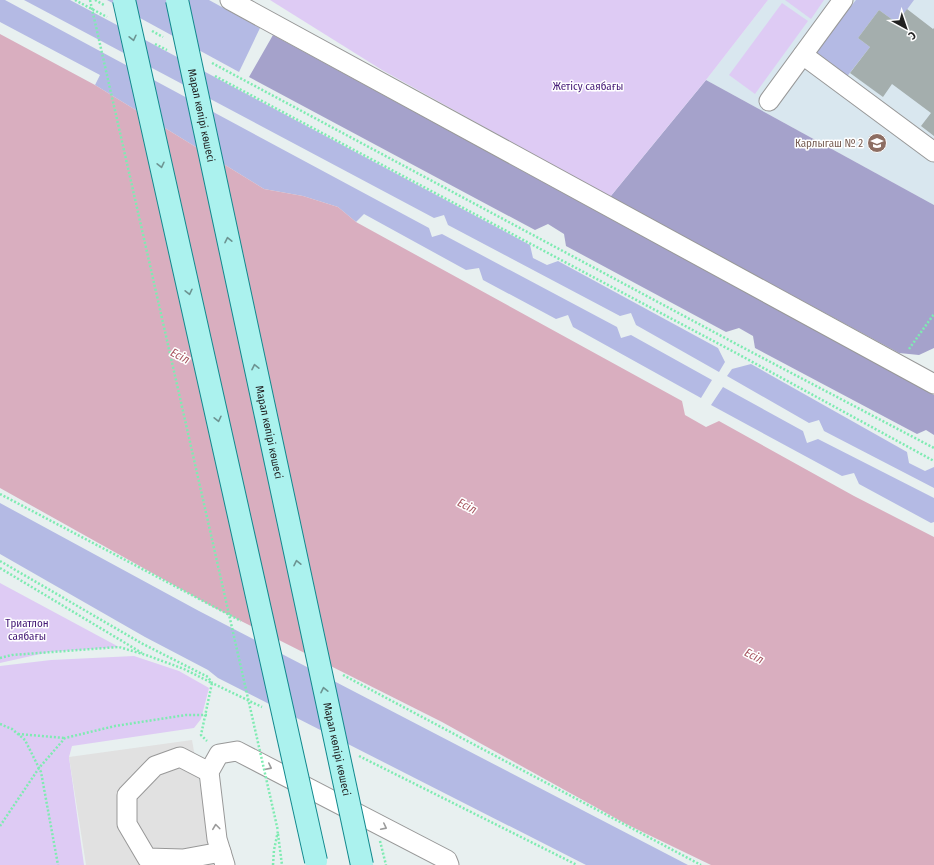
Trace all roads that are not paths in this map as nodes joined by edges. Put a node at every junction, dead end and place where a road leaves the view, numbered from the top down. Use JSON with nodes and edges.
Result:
{"nodes":[{"id":1,"x":177,"y":0,"type":"edge"},
{"id":2,"x":843,"y":0,"type":"edge"},
{"id":3,"x":239,"y":3,"type":"edge"},
{"id":4,"x":117,"y":4,"type":"edge"},
{"id":5,"x":803,"y":55,"type":"junction"},
{"id":6,"x":769,"y":101,"type":"dead end"},
{"id":7,"x":934,"y":152,"type":"edge"},
{"id":8,"x":934,"y":383,"type":"edge"},
{"id":9,"x":209,"y":772,"type":"junction"},
{"id":10,"x":223,"y":859,"type":"edge"},
{"id":11,"x":316,"y":861,"type":"dead end"},
{"id":12,"x":362,"y":865,"type":"edge"},
{"id":13,"x":449,"y":865,"type":"edge"}],
"edges":[{"from":12,"to":1,"type":"main road","name":"Марал көпірі көшесі","one_way":true,"bridge":true},
{"from":2,"to":5,"type":"street"},
{"from":3,"to":8,"type":"street"},
{"from":4,"to":11,"type":"main road","one_way":true,"bridge":true},
{"from":5,"to":6,"type":"street"},
{"from":5,"to":7,"type":"street"},
{"from":10,"to":9,"type":"street","one_way":true},
{"from":9,"to":10,"type":"street"},
{"from":9,"to":13,"type":"street","one_way":true}]}
